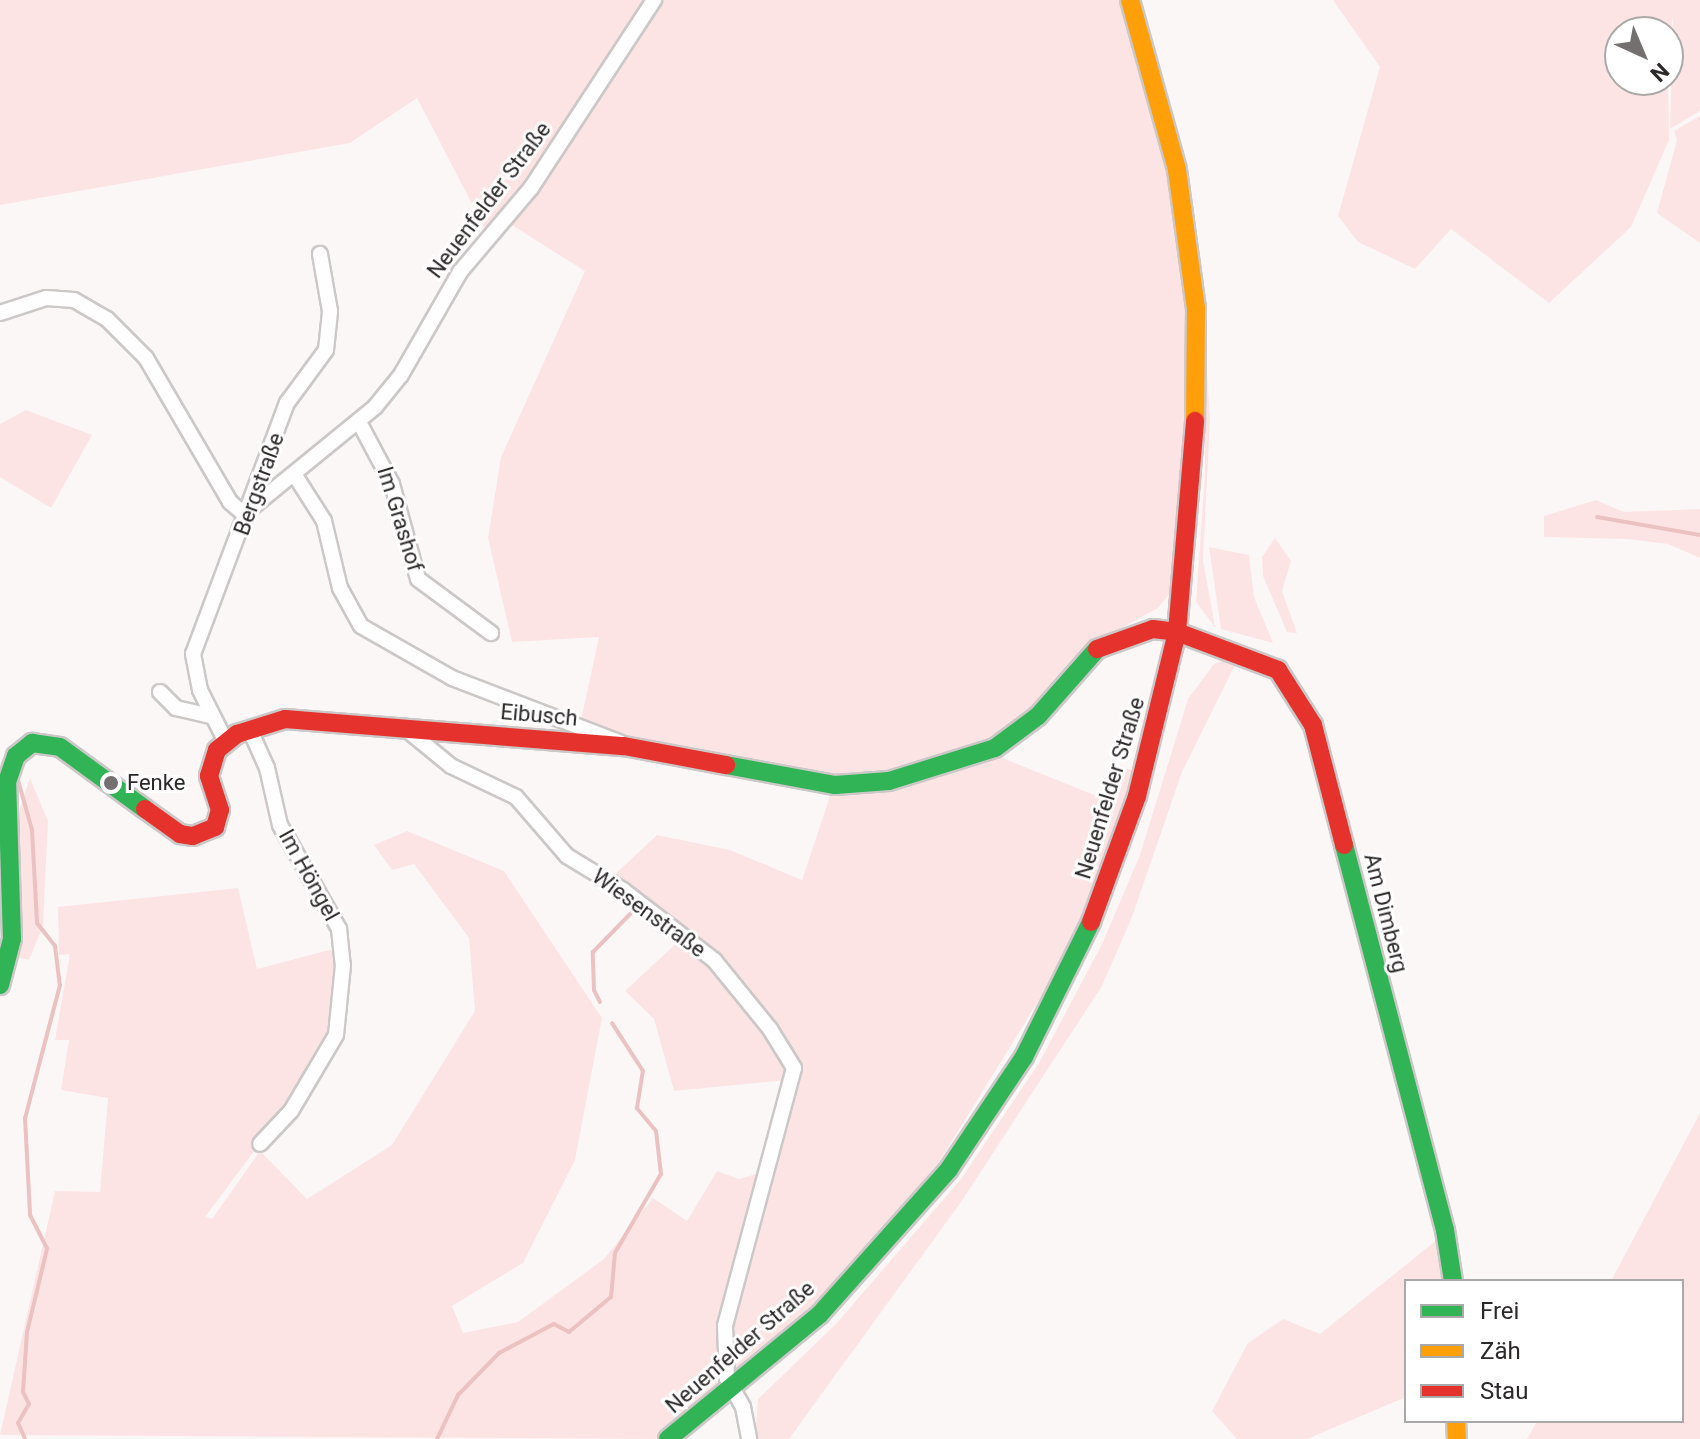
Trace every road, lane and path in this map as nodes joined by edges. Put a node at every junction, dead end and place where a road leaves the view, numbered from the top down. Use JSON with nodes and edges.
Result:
{"nodes":[{"id":1,"x":654,"y":0,"type":"edge"},
{"id":2,"x":1130,"y":0,"type":"edge"},
{"id":3,"x":320,"y":254,"type":"dead end"},
{"id":4,"x":0,"y":313,"type":"edge"},
{"id":5,"x":359,"y":422,"type":"junction"},
{"id":6,"x":296,"y":477,"type":"junction"},
{"id":7,"x":244,"y":514,"type":"junction"},
{"id":8,"x":1177,"y":632,"type":"junction"},
{"id":9,"x":491,"y":633,"type":"dead end"},
{"id":10,"x":160,"y":692,"type":"dead end"},
{"id":11,"x":210,"y":716,"type":"junction"},
{"id":12,"x":406,"y":729,"type":"junction"},
{"id":13,"x":250,"y":730,"type":"junction"},
{"id":14,"x":226,"y":742,"type":"junction"},
{"id":15,"x":624,"y":746,"type":"junction"},
{"id":16,"x":3,"y":806,"type":"edge"},
{"id":17,"x":0,"y":985,"type":"edge"},
{"id":18,"x":260,"y":1144,"type":"dead end"},
{"id":19,"x":1453,"y":1279,"type":"edge"},
{"id":20,"x":732,"y":1391,"type":"junction"},
{"id":21,"x":668,"y":1439,"type":"edge"},
{"id":22,"x":749,"y":1439,"type":"edge"}],
"edges":[{"from":1,"to":5,"type":"street","name":"Neuenfelder Straße"},
{"from":2,"to":8,"type":"street","name":"Neuenfelder Straße"},
{"from":3,"to":7,"type":"street","name":"Bergstraße"},
{"from":4,"to":7,"type":"street"},
{"from":5,"to":6,"type":"street","name":"Neuenfelder Straße"},
{"from":5,"to":9,"type":"street","name":"Im Grashof"},
{"from":6,"to":7,"type":"street","name":"Neuenfelder Straße"},
{"from":6,"to":15,"type":"street"},
{"from":7,"to":11,"type":"street","name":"Bergstraße"},
{"from":8,"to":15,"type":"street","name":"Eibusch"},
{"from":8,"to":19,"type":"street","name":"Am Dimberg"},
{"from":8,"to":20,"type":"street","name":"Neuenfelder Straße"},
{"from":10,"to":11,"type":"street"},
{"from":11,"to":14,"type":"street","name":"Bergstraße"},
{"from":12,"to":13,"type":"street","name":"Eibusch"},
{"from":12,"to":15,"type":"street","name":"Eibusch"},
{"from":12,"to":20,"type":"street","name":"Wiesenstraße"},
{"from":13,"to":14,"type":"street","name":"Eibusch"},
{"from":13,"to":18,"type":"street","name":"Im Höngel"},
{"from":14,"to":16,"type":"street"},
{"from":16,"to":17,"type":"street"},
{"from":20,"to":21,"type":"street","name":"Neuenfelder Straße"},
{"from":20,"to":22,"type":"street"}]}
